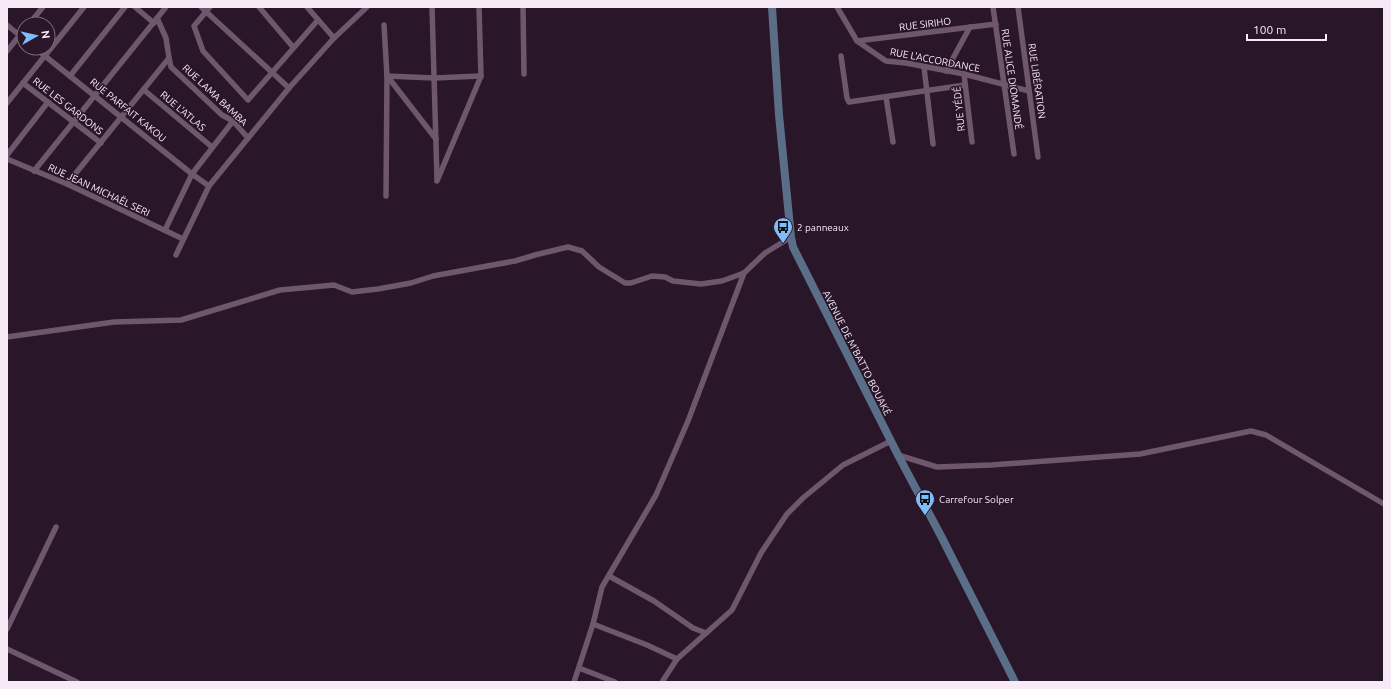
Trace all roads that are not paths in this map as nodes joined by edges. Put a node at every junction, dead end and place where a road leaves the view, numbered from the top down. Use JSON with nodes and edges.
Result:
{"nodes":[{"id":1,"x":43,"y":7,"type":"edge"},
{"id":2,"x":84,"y":7,"type":"edge"},
{"id":3,"x":125,"y":7,"type":"edge"},
{"id":4,"x":135,"y":7,"type":"edge"},
{"id":5,"x":166,"y":7,"type":"edge"},
{"id":6,"x":201,"y":7,"type":"edge"},
{"id":7,"x":259,"y":7,"type":"edge"},
{"id":8,"x":307,"y":7,"type":"edge"},
{"id":9,"x":356,"y":7,"type":"edge"},
{"id":10,"x":367,"y":7,"type":"edge"},
{"id":11,"x":432,"y":7,"type":"edge"},
{"id":12,"x":479,"y":7,"type":"edge"},
{"id":13,"x":523,"y":7,"type":"edge"},
{"id":14,"x":773,"y":7,"type":"edge"},
{"id":15,"x":837,"y":7,"type":"edge"},
{"id":16,"x":993,"y":7,"type":"edge"},
{"id":17,"x":1018,"y":7,"type":"edge"},
{"id":18,"x":208,"y":9,"type":"edge"},
{"id":19,"x":361,"y":13,"type":"junction"},
{"id":20,"x":36,"y":16,"type":"edge"},
{"id":21,"x":318,"y":20,"type":"junction"},
{"id":22,"x":155,"y":21,"type":"junction"},
{"id":23,"x":996,"y":24,"type":"junction"},
{"id":24,"x":7,"y":25,"type":"edge"},
{"id":25,"x":384,"y":25,"type":"dead end"},
{"id":26,"x":970,"y":27,"type":"junction"},
{"id":27,"x":16,"y":31,"type":"edge"},
{"id":28,"x":334,"y":38,"type":"junction"},
{"id":29,"x":857,"y":41,"type":"junction"},
{"id":30,"x":16,"y":42,"type":"edge"},
{"id":31,"x":56,"y":42,"type":"edge"},
{"id":32,"x":293,"y":47,"type":"junction"},
{"id":33,"x":7,"y":51,"type":"edge"},
{"id":34,"x":45,"y":56,"type":"joint"},
{"id":35,"x":841,"y":56,"type":"dead end"},
{"id":36,"x":169,"y":58,"type":"junction"},
{"id":37,"x":924,"y":67,"type":"junction"},
{"id":38,"x":946,"y":71,"type":"junction"},
{"id":39,"x":272,"y":72,"type":"junction"},
{"id":40,"x":524,"y":74,"type":"dead end"},
{"id":41,"x":964,"y":74,"type":"junction"},
{"id":42,"x":70,"y":76,"type":"junction"},
{"id":43,"x":387,"y":76,"type":"junction"},
{"id":44,"x":481,"y":76,"type":"junction"},
{"id":45,"x":434,"y":78,"type":"junction"},
{"id":46,"x":23,"y":83,"type":"junction"},
{"id":47,"x":965,"y":85,"type":"junction"},
{"id":48,"x":1005,"y":85,"type":"junction"},
{"id":49,"x":288,"y":88,"type":"junction"},
{"id":50,"x":144,"y":90,"type":"junction"},
{"id":51,"x":927,"y":91,"type":"junction"},
{"id":52,"x":1029,"y":91,"type":"junction"},
{"id":53,"x":95,"y":95,"type":"junction"},
{"id":54,"x":886,"y":97,"type":"junction"},
{"id":55,"x":48,"y":102,"type":"junction"},
{"id":56,"x":7,"y":103,"type":"edge"},
{"id":57,"x":122,"y":116,"type":"junction"},
{"id":58,"x":74,"y":121,"type":"junction"},
{"id":59,"x":233,"y":121,"type":"junction"},
{"id":60,"x":248,"y":138,"type":"junction"},
{"id":61,"x":436,"y":140,"type":"junction"},
{"id":62,"x":893,"y":142,"type":"dead end"},
{"id":63,"x":972,"y":142,"type":"dead end"},
{"id":64,"x":101,"y":143,"type":"junction"},
{"id":65,"x":933,"y":144,"type":"dead end"},
{"id":66,"x":212,"y":147,"type":"junction"},
{"id":67,"x":1014,"y":154,"type":"dead end"},
{"id":68,"x":7,"y":155,"type":"edge"},
{"id":69,"x":1038,"y":157,"type":"dead end"},
{"id":70,"x":7,"y":159,"type":"edge"},
{"id":71,"x":34,"y":171,"type":"junction"},
{"id":72,"x":192,"y":174,"type":"junction"},
{"id":73,"x":67,"y":184,"type":"junction"},
{"id":74,"x":210,"y":186,"type":"junction"},
{"id":75,"x":386,"y":196,"type":"dead end"},
{"id":76,"x":165,"y":230,"type":"junction"},
{"id":77,"x":791,"y":237,"type":"junction"},
{"id":78,"x":183,"y":239,"type":"junction"},
{"id":79,"x":176,"y":255,"type":"dead end"},
{"id":80,"x":744,"y":273,"type":"junction"},
{"id":81,"x":7,"y":337,"type":"edge"},
{"id":82,"x":890,"y":440,"type":"junction"},
{"id":83,"x":898,"y":455,"type":"junction"},
{"id":84,"x":1384,"y":504,"type":"edge"},
{"id":85,"x":56,"y":527,"type":"dead end"},
{"id":86,"x":609,"y":576,"type":"junction"},
{"id":87,"x":593,"y":624,"type":"junction"},
{"id":88,"x":7,"y":629,"type":"edge"},
{"id":89,"x":706,"y":633,"type":"junction"},
{"id":90,"x":7,"y":649,"type":"edge"},
{"id":91,"x":678,"y":659,"type":"junction"},
{"id":92,"x":579,"y":668,"type":"junction"},
{"id":93,"x":77,"y":682,"type":"edge"},
{"id":94,"x":574,"y":682,"type":"edge"},
{"id":95,"x":615,"y":682,"type":"edge"},
{"id":96,"x":662,"y":682,"type":"edge"},
{"id":97,"x":1015,"y":682,"type":"edge"}],
"edges":[{"from":1,"to":20,"type":"street"},
{"from":2,"to":31,"type":"street"},
{"from":3,"to":42,"type":"street"},
{"from":4,"to":22,"type":"street"},
{"from":5,"to":22,"type":"street"},
{"from":6,"to":18,"type":"street"},
{"from":7,"to":32,"type":"street"},
{"from":8,"to":21,"type":"street"},
{"from":9,"to":19,"type":"street"},
{"from":10,"to":19,"type":"street"},
{"from":11,"to":45,"type":"street"},
{"from":12,"to":44,"type":"street"},
{"from":13,"to":40,"type":"street"},
{"from":14,"to":77,"type":"street","name":"AVENUE DE M'BATTO BOUAKÉ"},
{"from":15,"to":29,"type":"street","name":"RUE L'ACCORDANCE"},
{"from":16,"to":23,"type":"street","name":"RUE ALICE DIOMANDÉ"},
{"from":17,"to":52,"type":"street","name":"RUE LIBÉRATION"},
{"from":18,"to":39,"type":"street"},
{"from":18,"to":39,"type":"street"},
{"from":19,"to":28,"type":"street"},
{"from":21,"to":28,"type":"street"},
{"from":21,"to":32,"type":"street"},
{"from":22,"to":36,"type":"street","name":"RUE LAMA BAMBA"},
{"from":22,"to":53,"type":"street"},
{"from":23,"to":26,"type":"street","name":"RUE SIRIHO"},
{"from":23,"to":48,"type":"street","name":"RUE ALICE DIOMANDÉ"},
{"from":24,"to":27,"type":"street"},
{"from":25,"to":43,"type":"street"},
{"from":26,"to":29,"type":"street","name":"RUE SIRIHO"},
{"from":26,"to":38,"type":"street"},
{"from":28,"to":49,"type":"street"},
{"from":29,"to":37,"type":"street","name":"RUE L'ACCORDANCE"},
{"from":30,"to":33,"type":"street"},
{"from":32,"to":39,"type":"street"},
{"from":34,"to":42,"type":"street","name":"RUE PARFAIT KAKOU"},
{"from":34,"to":46,"type":"street"},
{"from":35,"to":54,"type":"street"},
{"from":36,"to":50,"type":"street"},
{"from":36,"to":59,"type":"street","name":"RUE LAMA BAMBA"},
{"from":37,"to":38,"type":"street","name":"RUE L'ACCORDANCE"},
{"from":37,"to":51,"type":"street"},
{"from":38,"to":41,"type":"street","name":"RUE L'ACCORDANCE"},
{"from":39,"to":49,"type":"street"},
{"from":41,"to":47,"type":"street","name":"RUE YÉDÉ"},
{"from":41,"to":48,"type":"street","name":"RUE L'ACCORDANCE"},
{"from":42,"to":53,"type":"street","name":"RUE PARFAIT KAKOU"},
{"from":43,"to":45,"type":"street"},
{"from":43,"to":61,"type":"street"},
{"from":43,"to":75,"type":"street"},
{"from":44,"to":45,"type":"street"},
{"from":44,"to":61,"type":"street"},
{"from":45,"to":61,"type":"street"},
{"from":46,"to":55,"type":"street","name":"RUE LES GARDONS"},
{"from":46,"to":56,"type":"street"},
{"from":47,"to":51,"type":"street"},
{"from":47,"to":63,"type":"street","name":"RUE YÉDÉ"},
{"from":48,"to":52,"type":"street","name":"RUE L'ACCORDANCE"},
{"from":48,"to":67,"type":"street","name":"RUE ALICE DIOMANDÉ"},
{"from":49,"to":60,"type":"street"},
{"from":50,"to":57,"type":"street"},
{"from":50,"to":66,"type":"street","name":"RUE L'ATLAS"},
{"from":51,"to":54,"type":"street"},
{"from":51,"to":65,"type":"street"},
{"from":52,"to":69,"type":"street","name":"RUE LIBÉRATION"},
{"from":53,"to":57,"type":"street","name":"RUE PARFAIT KAKOU"},
{"from":53,"to":58,"type":"street"},
{"from":54,"to":62,"type":"street"},
{"from":55,"to":58,"type":"street","name":"RUE LES GARDONS"},
{"from":55,"to":68,"type":"street"},
{"from":57,"to":64,"type":"street"},
{"from":57,"to":72,"type":"street","name":"RUE PARFAIT KAKOU"},
{"from":58,"to":64,"type":"street","name":"RUE LES GARDONS"},
{"from":58,"to":71,"type":"street"},
{"from":59,"to":60,"type":"street","name":"RUE LAMA BAMBA"},
{"from":59,"to":66,"type":"street"},
{"from":60,"to":74,"type":"street"},
{"from":64,"to":73,"type":"street"},
{"from":66,"to":72,"type":"street"},
{"from":70,"to":71,"type":"street","name":"RUE JEAN MICHAËL SERI"},
{"from":71,"to":73,"type":"street","name":"RUE JEAN MICHAËL SERI"},
{"from":72,"to":74,"type":"street","name":"RUE PARFAIT KAKOU"},
{"from":72,"to":76,"type":"street"},
{"from":73,"to":76,"type":"street","name":"RUE JEAN MICHAËL SERI"},
{"from":74,"to":78,"type":"street"},
{"from":76,"to":78,"type":"street","name":"RUE JEAN MICHAËL SERI"},
{"from":77,"to":80,"type":"street"},
{"from":77,"to":82,"type":"street","name":"AVENUE DE M'BATTO BOUAKÉ"},
{"from":78,"to":79,"type":"street"},
{"from":80,"to":81,"type":"street"},
{"from":80,"to":86,"type":"street"},
{"from":82,"to":83,"type":"street","name":"AVENUE DE M'BATTO BOUAKÉ"},
{"from":82,"to":89,"type":"street"},
{"from":83,"to":84,"type":"street"},
{"from":83,"to":97,"type":"street","name":"AVENUE DE M'BATTO BOUAKÉ"},
{"from":85,"to":88,"type":"street"},
{"from":86,"to":87,"type":"street"},
{"from":86,"to":89,"type":"street"},
{"from":87,"to":91,"type":"street"},
{"from":87,"to":92,"type":"street"},
{"from":89,"to":91,"type":"street"},
{"from":90,"to":93,"type":"street"},
{"from":91,"to":96,"type":"street"},
{"from":92,"to":94,"type":"street"},
{"from":92,"to":95,"type":"street"}]}
